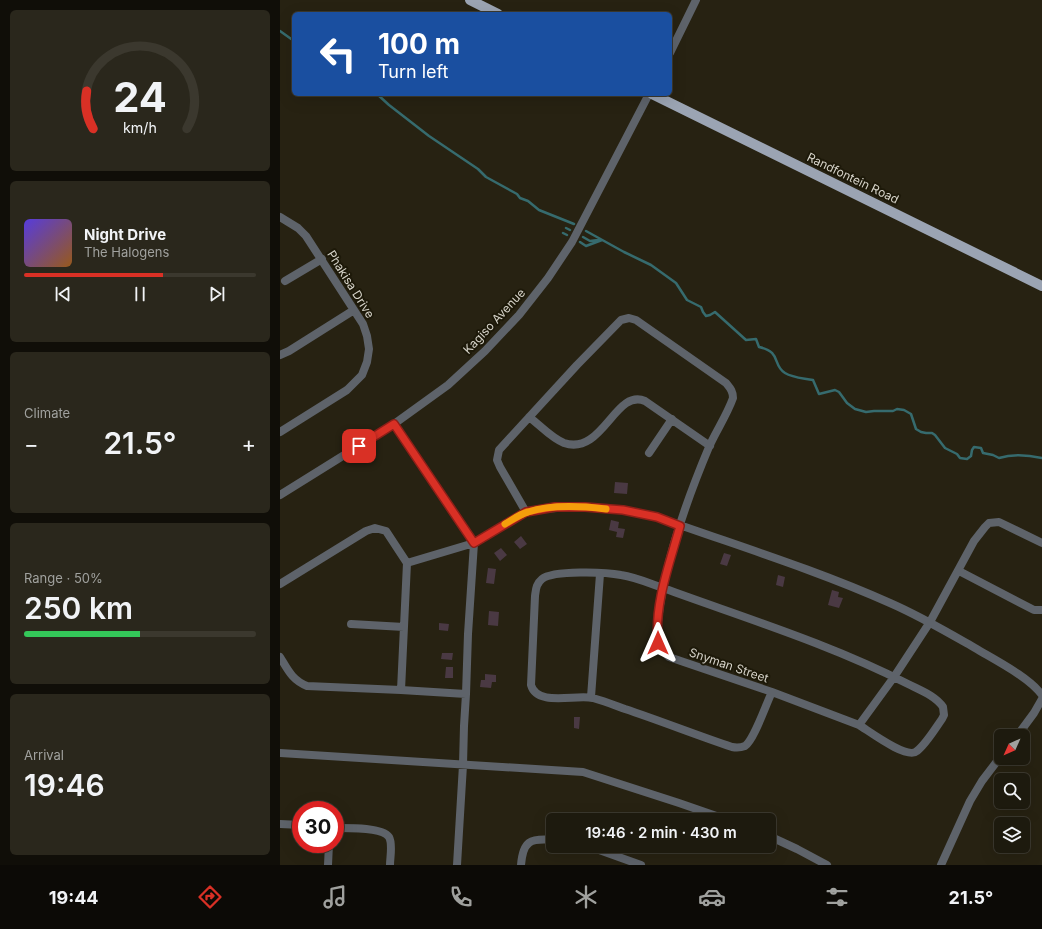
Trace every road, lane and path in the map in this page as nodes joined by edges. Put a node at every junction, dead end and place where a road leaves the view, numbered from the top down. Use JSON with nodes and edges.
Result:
{"nodes":[{"id":1,"x":470,"y":0,"type":"edge"},
{"id":2,"x":696,"y":0,"type":"edge"},
{"id":3,"x":494,"y":12,"type":"edge"},
{"id":4,"x":672,"y":49,"type":"edge"},
{"id":5,"x":650,"y":96,"type":"edge"},
{"id":6,"x":655,"y":96,"type":"edge"},
{"id":7,"x":280,"y":217,"type":"edge"},
{"id":8,"x":322,"y":259,"type":"junction"},
{"id":9,"x":285,"y":280,"type":"dead end"},
{"id":10,"x":1042,"y":286,"type":"edge"},
{"id":11,"x":354,"y":310,"type":"junction"},
{"id":12,"x":280,"y":356,"type":"edge"},
{"id":13,"x":529,"y":417,"type":"junction"},
{"id":14,"x":672,"y":420,"type":"junction"},
{"id":15,"x":394,"y":424,"type":"junction"},
{"id":16,"x":280,"y":432,"type":"edge"},
{"id":17,"x":710,"y":446,"type":"junction"},
{"id":18,"x":649,"y":453,"type":"dead end"},
{"id":19,"x":280,"y":495,"type":"edge"},
{"id":20,"x":526,"y":512,"type":"junction"},
{"id":21,"x":680,"y":526,"type":"junction"},
{"id":22,"x":474,"y":543,"type":"junction"},
{"id":23,"x":1042,"y":543,"type":"edge"},
{"id":24,"x":407,"y":563,"type":"junction"},
{"id":25,"x":959,"y":571,"type":"junction"},
{"id":26,"x":600,"y":574,"type":"junction"},
{"id":27,"x":280,"y":584,"type":"edge"},
{"id":28,"x":662,"y":588,"type":"junction"},
{"id":29,"x":1042,"y":610,"type":"edge"},
{"id":30,"x":930,"y":622,"type":"junction"},
{"id":31,"x":351,"y":624,"type":"dead end"},
{"id":32,"x":404,"y":628,"type":"junction"},
{"id":33,"x":280,"y":657,"type":"edge"},
{"id":34,"x":894,"y":677,"type":"junction"},
{"id":35,"x":401,"y":690,"type":"junction"},
{"id":36,"x":772,"y":692,"type":"junction"},
{"id":37,"x":466,"y":694,"type":"junction"},
{"id":38,"x":1042,"y":695,"type":"edge"},
{"id":39,"x":591,"y":697,"type":"junction"},
{"id":40,"x":1042,"y":699,"type":"edge"},
{"id":41,"x":859,"y":725,"type":"junction"},
{"id":42,"x":1022,"y":729,"type":"edge"},
{"id":43,"x":280,"y":753,"type":"edge"},
{"id":44,"x":463,"y":765,"type":"junction"},
{"id":45,"x":994,"y":765,"type":"edge"},
{"id":46,"x":708,"y":813,"type":"edge"},
{"id":47,"x":280,"y":824,"type":"edge"},
{"id":48,"x":292,"y":825,"type":"edge"},
{"id":49,"x":344,"y":828,"type":"edge"},
{"id":50,"x":546,"y":839,"type":"edge"},
{"id":51,"x":776,"y":839,"type":"edge"},
{"id":52,"x":329,"y":853,"type":"edge"},
{"id":53,"x":608,"y":853,"type":"edge"},
{"id":54,"x":328,"y":865,"type":"edge"},
{"id":55,"x":390,"y":865,"type":"edge"},
{"id":56,"x":457,"y":865,"type":"edge"},
{"id":57,"x":521,"y":865,"type":"edge"},
{"id":58,"x":642,"y":865,"type":"edge"},
{"id":59,"x":827,"y":865,"type":"edge"},
{"id":60,"x":941,"y":865,"type":"edge"}],
"edges":[{"from":1,"to":3,"type":"main road"},
{"from":2,"to":4,"type":"street"},
{"from":5,"to":15,"type":"street","name":"Kagiso Avenue"},
{"from":6,"to":10,"type":"main road","name":"Randfontein Road"},
{"from":7,"to":8,"type":"street","name":"Phakisa Drive"},
{"from":8,"to":9,"type":"street"},
{"from":8,"to":11,"type":"street","name":"Phakisa Drive"},
{"from":11,"to":12,"type":"street"},
{"from":11,"to":16,"type":"street","name":"Phakisa Drive"},
{"from":13,"to":14,"type":"street"},
{"from":13,"to":17,"type":"street","name":"Snyman Street"},
{"from":13,"to":20,"type":"street"},
{"from":14,"to":17,"type":"street"},
{"from":14,"to":18,"type":"street"},
{"from":15,"to":19,"type":"street","name":"Kagiso Avenue"},
{"from":15,"to":22,"type":"street"},
{"from":17,"to":21,"type":"street","name":"Snyman Street"},
{"from":20,"to":21,"type":"street"},
{"from":20,"to":22,"type":"street"},
{"from":21,"to":28,"type":"street","name":"Snyman Street"},
{"from":21,"to":30,"type":"street"},
{"from":22,"to":24,"type":"street"},
{"from":22,"to":37,"type":"street"},
{"from":23,"to":25,"type":"street"},
{"from":24,"to":27,"type":"street"},
{"from":24,"to":32,"type":"street"},
{"from":25,"to":29,"type":"street"},
{"from":25,"to":30,"type":"street"},
{"from":26,"to":28,"type":"street"},
{"from":26,"to":39,"type":"street"},
{"from":26,"to":39,"type":"street","name":"Snyman Street"},
{"from":28,"to":34,"type":"street"},
{"from":28,"to":36,"type":"street","name":"Snyman Street"},
{"from":30,"to":34,"type":"street"},
{"from":30,"to":38,"type":"street"},
{"from":31,"to":32,"type":"street"},
{"from":32,"to":35,"type":"street"},
{"from":33,"to":35,"type":"street"},
{"from":34,"to":41,"type":"street"},
{"from":34,"to":41,"type":"street"},
{"from":35,"to":37,"type":"street"},
{"from":36,"to":39,"type":"street","name":"Snyman Street"},
{"from":36,"to":41,"type":"street"},
{"from":37,"to":44,"type":"street"},
{"from":40,"to":42,"type":"street"},
{"from":43,"to":44,"type":"street"},
{"from":44,"to":46,"type":"street"},
{"from":44,"to":56,"type":"street"},
{"from":45,"to":60,"type":"street"},
{"from":47,"to":48,"type":"street"},
{"from":49,"to":55,"type":"street"},
{"from":50,"to":57,"type":"street"},
{"from":51,"to":59,"type":"street"},
{"from":52,"to":54,"type":"street"},
{"from":53,"to":58,"type":"street"}]}
